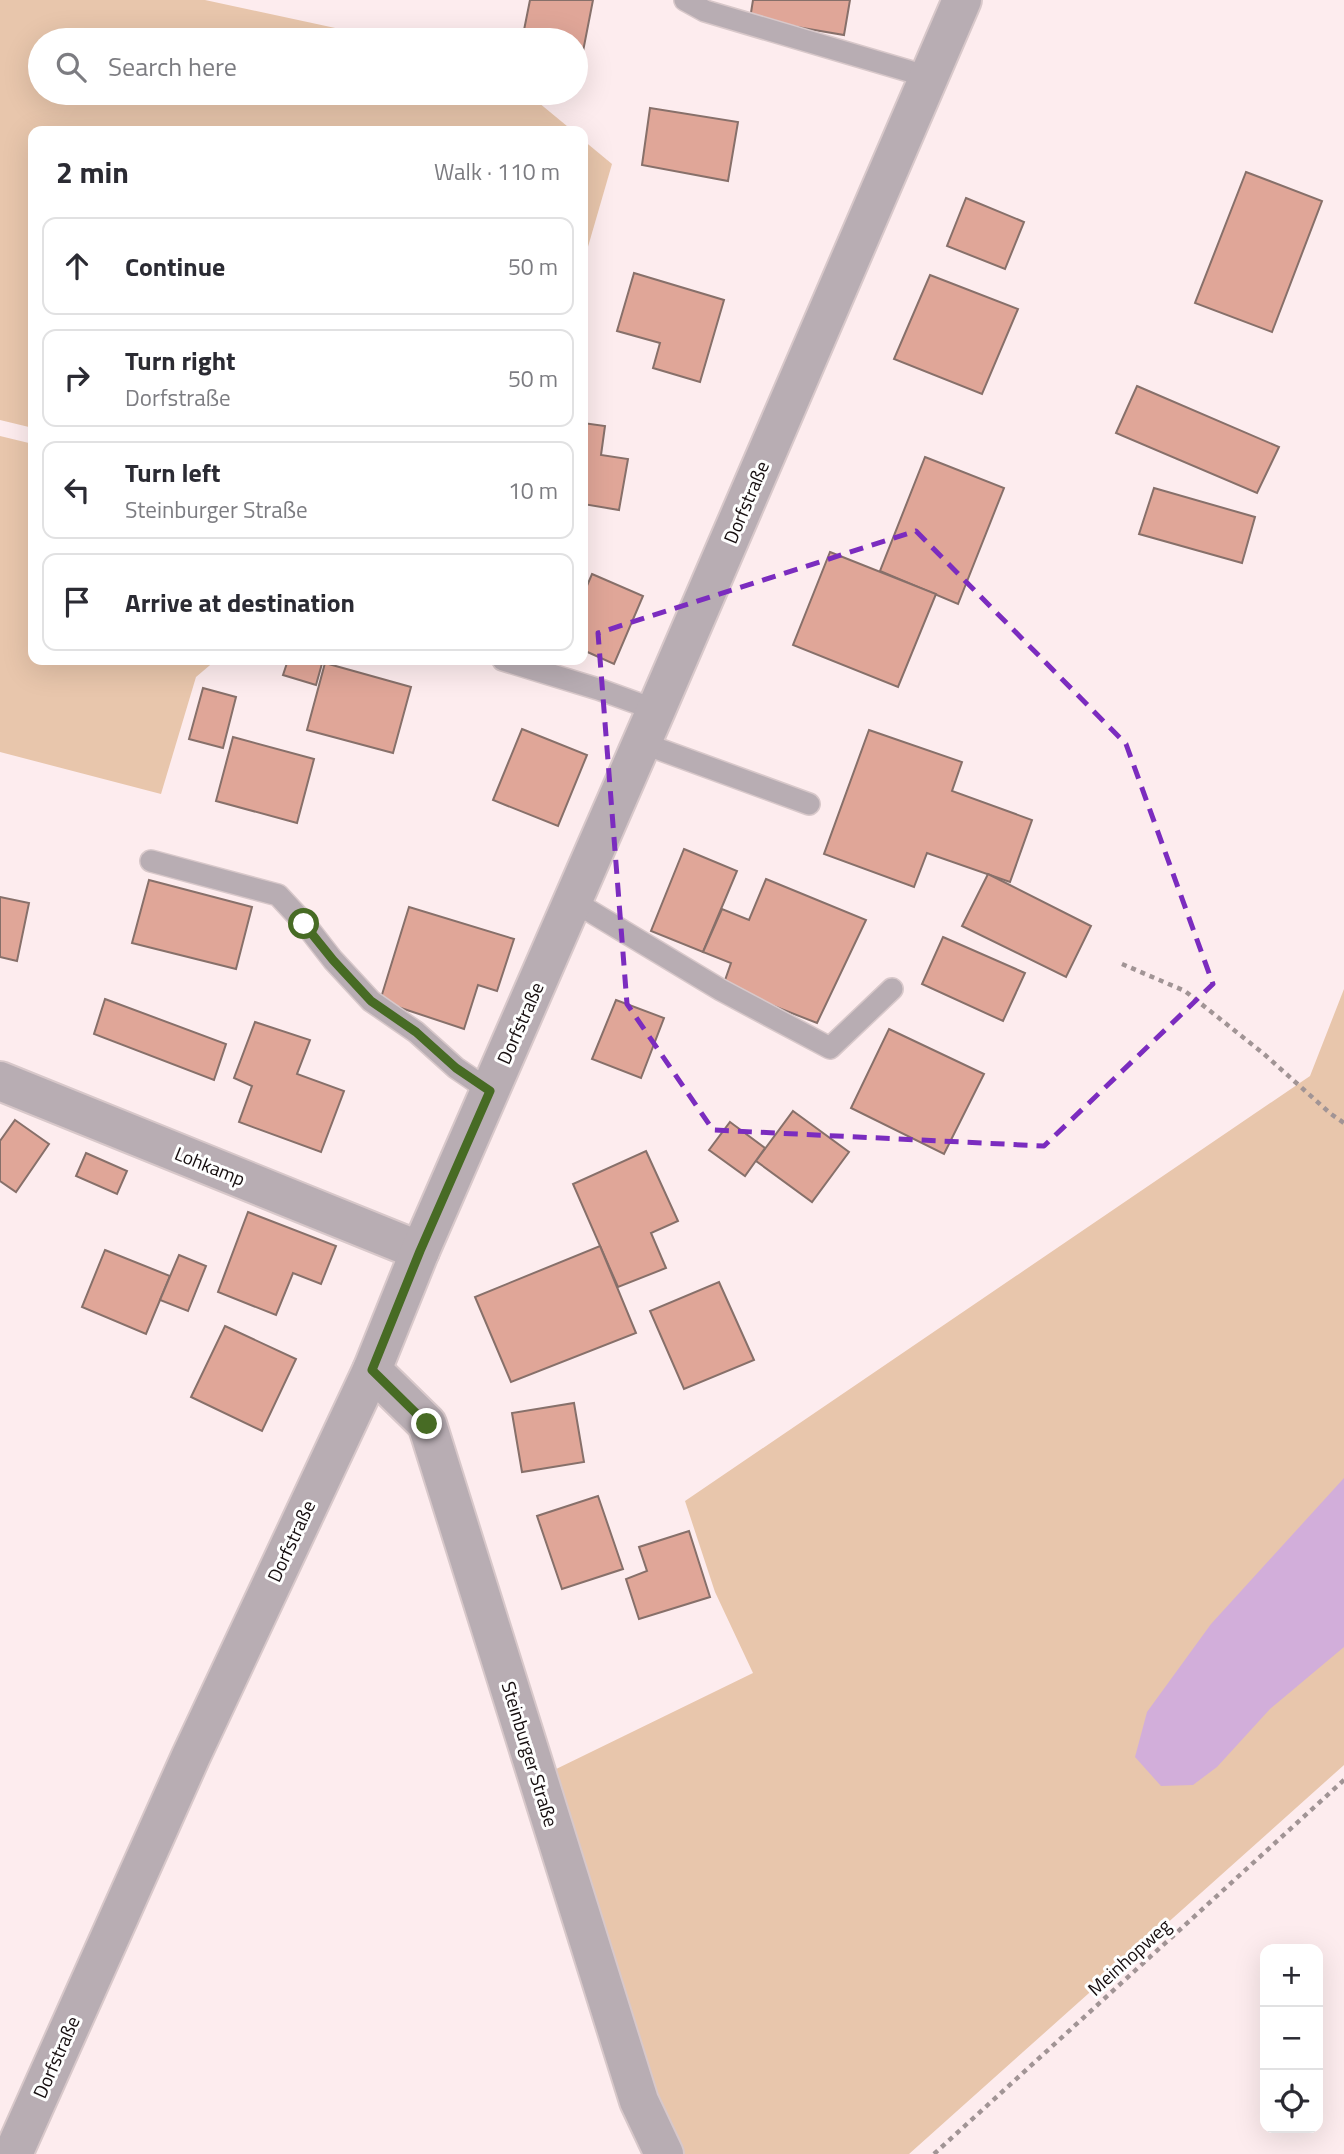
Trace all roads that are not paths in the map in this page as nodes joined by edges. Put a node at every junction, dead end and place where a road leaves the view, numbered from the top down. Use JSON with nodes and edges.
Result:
{"nodes":[{"id":1,"x":685,"y":0,"type":"edge"},
{"id":2,"x":962,"y":0,"type":"edge"},
{"id":3,"x":929,"y":77,"type":"junction"},
{"id":4,"x":519,"y":665,"type":"edge"},
{"id":5,"x":649,"y":726,"type":"junction"},
{"id":6,"x":809,"y":804,"type":"dead end"},
{"id":7,"x":151,"y":861,"type":"dead end"},
{"id":8,"x":573,"y":901,"type":"junction"},
{"id":9,"x":892,"y":989,"type":"dead end"},
{"id":10,"x":0,"y":1082,"type":"edge"},
{"id":11,"x":490,"y":1091,"type":"junction"},
{"id":12,"x":420,"y":1251,"type":"junction"},
{"id":13,"x":372,"y":1370,"type":"junction"},
{"id":14,"x":13,"y":2154,"type":"edge"},
{"id":15,"x":664,"y":2154,"type":"edge"}],
"edges":[{"from":1,"to":3,"type":"lane"},
{"from":2,"to":3,"type":"street","name":"Dorfstraße"},
{"from":3,"to":5,"type":"street","name":"Dorfstraße"},
{"from":4,"to":5,"type":"lane"},
{"from":5,"to":6,"type":"lane"},
{"from":5,"to":8,"type":"street","name":"Dorfstraße"},
{"from":7,"to":11,"type":"lane"},
{"from":8,"to":9,"type":"lane"},
{"from":8,"to":11,"type":"street","name":"Dorfstraße"},
{"from":10,"to":12,"type":"street","name":"Lohkamp"},
{"from":11,"to":12,"type":"street","name":"Dorfstraße"},
{"from":12,"to":13,"type":"street","name":"Dorfstraße"},
{"from":13,"to":14,"type":"street","name":"Dorfstraße"},
{"from":13,"to":15,"type":"street","name":"Steinburger Straße"}]}
